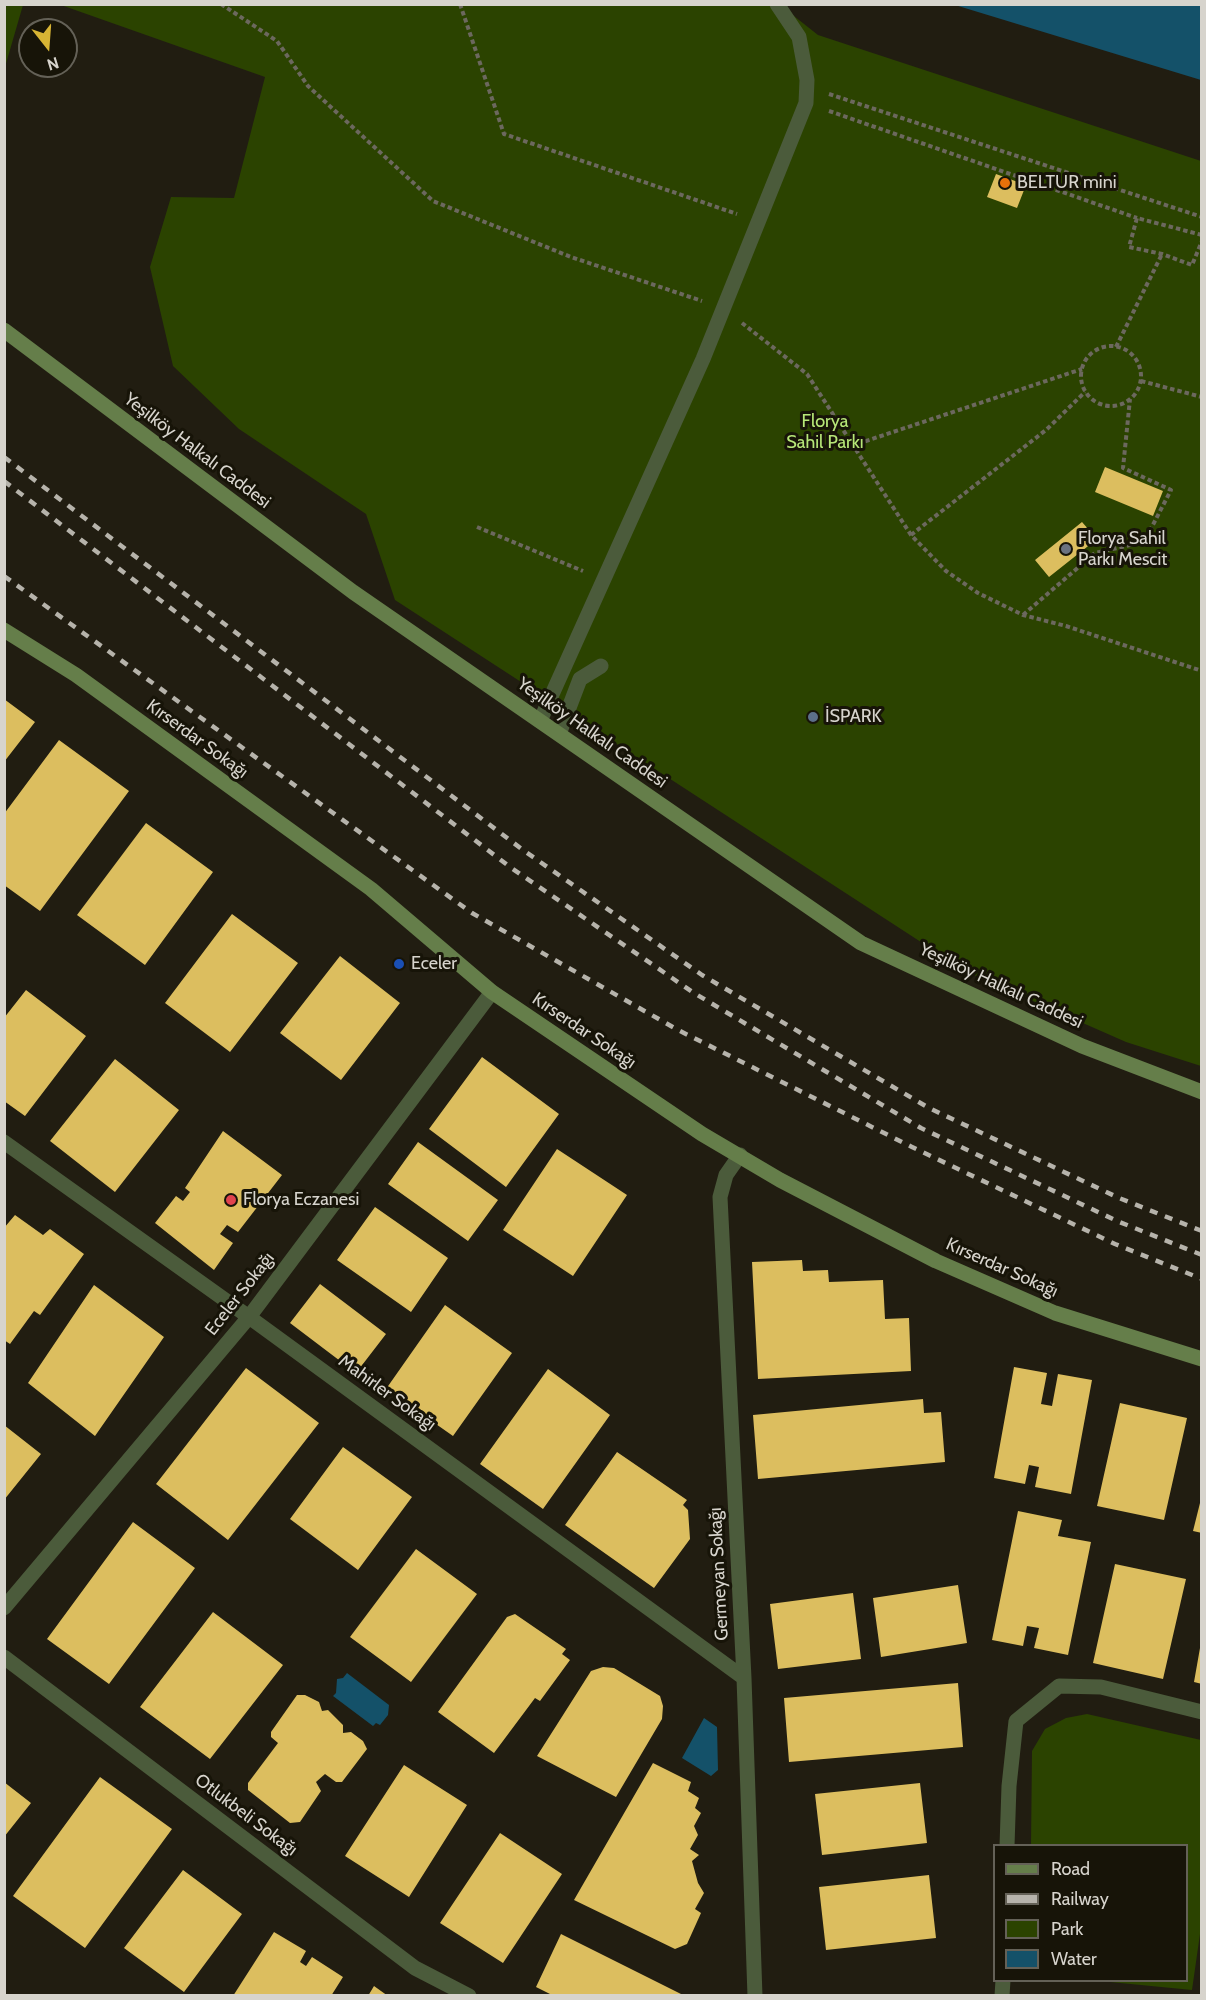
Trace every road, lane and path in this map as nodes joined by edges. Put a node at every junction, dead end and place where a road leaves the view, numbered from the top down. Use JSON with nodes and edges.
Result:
{"nodes":[{"id":1,"x":221,"y":4,"type":"edge"},
{"id":2,"x":460,"y":4,"type":"edge"},
{"id":3,"x":777,"y":4,"type":"edge"},
{"id":4,"x":807,"y":80,"type":"junction"},
{"id":5,"x":806,"y":103,"type":"junction"},
{"id":6,"x":1202,"y":217,"type":"edge"},
{"id":7,"x":1137,"y":218,"type":"junction"},
{"id":8,"x":758,"y":220,"type":"junction"},
{"id":9,"x":1202,"y":235,"type":"edge"},
{"id":10,"x":1202,"y":241,"type":"edge"},
{"id":11,"x":1162,"y":254,"type":"junction"},
{"id":12,"x":724,"y":308,"type":"junction"},
{"id":13,"x":4,"y":330,"type":"edge"},
{"id":14,"x":1116,"y":347,"type":"junction"},
{"id":15,"x":1082,"y":369,"type":"junction"},
{"id":16,"x":1141,"y":381,"type":"junction"},
{"id":17,"x":1085,"y":392,"type":"junction"},
{"id":18,"x":1202,"y":396,"type":"edge"},
{"id":19,"x":1130,"y":399,"type":"junction"},
{"id":20,"x":851,"y":446,"type":"junction"},
{"id":21,"x":477,"y":526,"type":"dead end"},
{"id":22,"x":911,"y":535,"type":"junction"},
{"id":23,"x":603,"y":580,"type":"junction"},
{"id":24,"x":1023,"y":615,"type":"junction"},
{"id":25,"x":4,"y":630,"type":"edge"},
{"id":26,"x":601,"y":666,"type":"dead end"},
{"id":27,"x":1202,"y":671,"type":"edge"},
{"id":28,"x":540,"y":721,"type":"junction"},
{"id":29,"x":559,"y":734,"type":"junction"},
{"id":30,"x":492,"y":992,"type":"junction"},
{"id":31,"x":1202,"y":1092,"type":"edge"},
{"id":32,"x":4,"y":1142,"type":"edge"},
{"id":33,"x":740,"y":1155,"type":"junction"},
{"id":34,"x":249,"y":1317,"type":"junction"},
{"id":35,"x":1202,"y":1359,"type":"edge"},
{"id":36,"x":4,"y":1608,"type":"edge"},
{"id":37,"x":4,"y":1657,"type":"edge"},
{"id":38,"x":744,"y":1678,"type":"junction"},
{"id":39,"x":1202,"y":1712,"type":"edge"},
{"id":40,"x":1007,"y":1844,"type":"edge"},
{"id":41,"x":469,"y":1995,"type":"edge"},
{"id":42,"x":755,"y":1995,"type":"edge"}],
"edges":[{"from":1,"to":12,"type":"path"},
{"from":2,"to":8,"type":"path"},
{"from":3,"to":4,"type":"street"},
{"from":4,"to":5,"type":"street"},
{"from":4,"to":6,"type":"path"},
{"from":5,"to":7,"type":"path"},
{"from":5,"to":8,"type":"street"},
{"from":7,"to":9,"type":"path"},
{"from":7,"to":11,"type":"path"},
{"from":8,"to":12,"type":"street"},
{"from":10,"to":11,"type":"path"},
{"from":11,"to":14,"type":"path"},
{"from":12,"to":20,"type":"path"},
{"from":12,"to":23,"type":"street"},
{"from":13,"to":28,"type":"main road","name":"Yeşilköy Halkalı Caddesi"},
{"from":14,"to":15,"type":"path"},
{"from":14,"to":16,"type":"path"},
{"from":15,"to":17,"type":"path"},
{"from":15,"to":20,"type":"path"},
{"from":16,"to":18,"type":"path"},
{"from":16,"to":19,"type":"path"},
{"from":17,"to":19,"type":"path"},
{"from":17,"to":22,"type":"path"},
{"from":19,"to":24,"type":"path"},
{"from":20,"to":22,"type":"path"},
{"from":21,"to":23,"type":"path"},
{"from":22,"to":24,"type":"path"},
{"from":23,"to":28,"type":"street"},
{"from":24,"to":27,"type":"path"},
{"from":25,"to":30,"type":"main road","name":"Kırserdar Sokağı"},
{"from":26,"to":29,"type":"street"},
{"from":28,"to":29,"type":"main road","name":"Yeşilköy Halkalı Caddesi"},
{"from":29,"to":31,"type":"main road","name":"Yeşilköy Halkalı Caddesi"},
{"from":30,"to":33,"type":"main road","name":"Kırserdar Sokağı"},
{"from":30,"to":34,"type":"street","name":"Eceler Sokağı"},
{"from":32,"to":34,"type":"street","name":"Mahirler Sokağı"},
{"from":33,"to":35,"type":"main road","name":"Kırserdar Sokağı"},
{"from":33,"to":38,"type":"street","name":"Germeyan Sokağı"},
{"from":34,"to":36,"type":"street","name":"Eceler Sokağı"},
{"from":34,"to":38,"type":"street","name":"Mahirler Sokağı"},
{"from":37,"to":41,"type":"street","name":"Otlukbeli Sokağı"},
{"from":38,"to":42,"type":"street","name":"Germeyan Sokağı"},
{"from":39,"to":40,"type":"street"}]}
